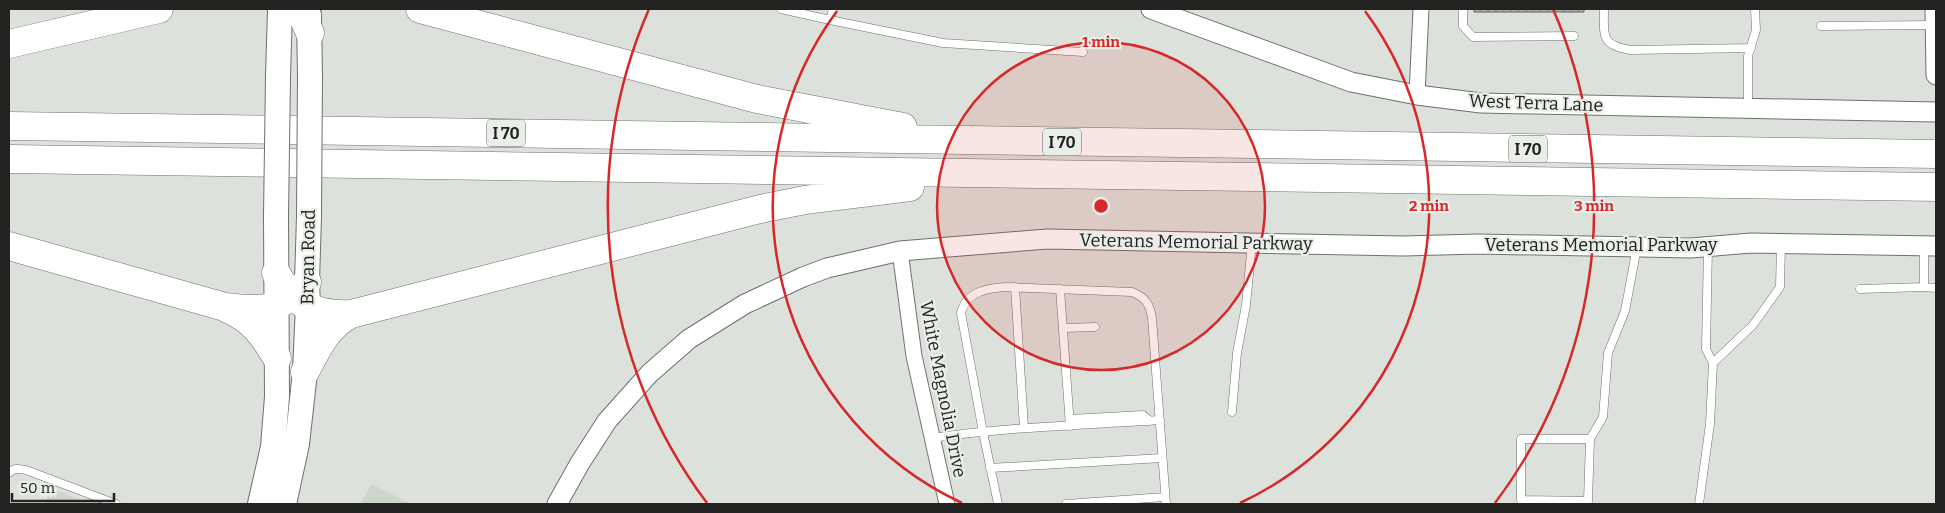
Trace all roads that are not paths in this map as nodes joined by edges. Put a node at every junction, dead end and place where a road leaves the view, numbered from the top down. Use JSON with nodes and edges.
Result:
{"nodes":[{"id":1,"x":159,"y":9,"type":"edge"},
{"id":2,"x":420,"y":9,"type":"edge"},
{"id":3,"x":781,"y":9,"type":"edge"},
{"id":4,"x":833,"y":9,"type":"edge"},
{"id":5,"x":1151,"y":9,"type":"edge"},
{"id":6,"x":1421,"y":9,"type":"edge"},
{"id":7,"x":1463,"y":9,"type":"edge"},
{"id":8,"x":1604,"y":9,"type":"edge"},
{"id":9,"x":1755,"y":9,"type":"edge"},
{"id":10,"x":1935,"y":9,"type":"edge"},
{"id":11,"x":287,"y":12,"type":"edge"},
{"id":12,"x":830,"y":20,"type":"junction"},
{"id":13,"x":309,"y":21,"type":"edge"},
{"id":14,"x":1936,"y":25,"type":"edge"},
{"id":15,"x":1821,"y":26,"type":"dead end"},
{"id":16,"x":1574,"y":36,"type":"dead end"},
{"id":17,"x":9,"y":44,"type":"edge"},
{"id":18,"x":1751,"y":48,"type":"junction"},
{"id":19,"x":1083,"y":52,"type":"dead end"},
{"id":20,"x":1936,"y":75,"type":"edge"},
{"id":21,"x":1417,"y":95,"type":"junction"},
{"id":22,"x":1748,"y":108,"type":"junction"},
{"id":23,"x":1936,"y":112,"type":"edge"},
{"id":24,"x":9,"y":126,"type":"edge"},
{"id":25,"x":1004,"y":141,"type":"junction"},
{"id":26,"x":1936,"y":154,"type":"edge"},
{"id":27,"x":9,"y":159,"type":"edge"},
{"id":28,"x":988,"y":174,"type":"junction"},
{"id":29,"x":1936,"y":187,"type":"edge"},
{"id":30,"x":1252,"y":243,"type":"junction"},
{"id":31,"x":1781,"y":244,"type":"junction"},
{"id":32,"x":9,"y":246,"type":"edge"},
{"id":33,"x":1930,"y":246,"type":"edge"},
{"id":34,"x":1637,"y":247,"type":"junction"},
{"id":35,"x":1708,"y":247,"type":"junction"},
{"id":36,"x":900,"y":251,"type":"junction"},
{"id":37,"x":276,"y":273,"type":"joint"},
{"id":38,"x":1924,"y":287,"type":"junction"},
{"id":39,"x":1015,"y":288,"type":"junction"},
{"id":40,"x":1936,"y":288,"type":"edge"},
{"id":41,"x":1060,"y":289,"type":"junction"},
{"id":42,"x":1860,"y":289,"type":"dead end"},
{"id":43,"x":296,"y":298,"type":"junction"},
{"id":44,"x":225,"y":307,"type":"junction"},
{"id":45,"x":351,"y":314,"type":"junction"},
{"id":46,"x":1095,"y":327,"type":"dead end"},
{"id":47,"x":1063,"y":328,"type":"junction"},
{"id":48,"x":276,"y":358,"type":"junction"},
{"id":49,"x":1713,"y":363,"type":"junction"},
{"id":50,"x":305,"y":372,"type":"junction"},
{"id":51,"x":1232,"y":412,"type":"dead end"},
{"id":52,"x":1160,"y":420,"type":"junction"},
{"id":53,"x":1070,"y":423,"type":"junction"},
{"id":54,"x":1024,"y":428,"type":"junction"},
{"id":55,"x":983,"y":432,"type":"junction"},
{"id":56,"x":932,"y":438,"type":"junction"},
{"id":57,"x":1590,"y":439,"type":"junction"},
{"id":58,"x":1162,"y":458,"type":"junction"},
{"id":59,"x":990,"y":468,"type":"junction"},
{"id":60,"x":9,"y":473,"type":"edge"},
{"id":61,"x":1165,"y":501,"type":"edge"},
{"id":62,"x":1539,"y":502,"type":"edge"},
{"id":63,"x":106,"y":503,"type":"edge"},
{"id":64,"x":116,"y":504,"type":"edge"},
{"id":65,"x":260,"y":504,"type":"edge"},
{"id":66,"x":284,"y":504,"type":"edge"},
{"id":67,"x":557,"y":504,"type":"edge"},
{"id":68,"x":947,"y":504,"type":"edge"},
{"id":69,"x":998,"y":504,"type":"edge"},
{"id":70,"x":1066,"y":504,"type":"edge"},
{"id":71,"x":1699,"y":504,"type":"edge"}],
"edges":[{"from":1,"to":17,"type":"highway"},
{"from":2,"to":25,"type":"highway"},
{"from":3,"to":12,"type":"lane"},
{"from":4,"to":12,"type":"lane"},
{"from":5,"to":21,"type":"street","name":"West Terra Lane"},
{"from":6,"to":21,"type":"street"},
{"from":7,"to":16,"type":"lane"},
{"from":8,"to":18,"type":"lane"},
{"from":9,"to":18,"type":"lane"},
{"from":10,"to":14,"type":"street"},
{"from":11,"to":13,"type":"highway"},
{"from":11,"to":37,"type":"main road","name":"Bryan Road","bridge":true},
{"from":12,"to":19,"type":"lane"},
{"from":13,"to":43,"type":"main road","name":"Bryan Road","bridge":true},
{"from":14,"to":15,"type":"lane"},
{"from":14,"to":20,"type":"street"},
{"from":18,"to":22,"type":"lane"},
{"from":21,"to":22,"type":"street","name":"West Terra Lane"},
{"from":22,"to":23,"type":"street","name":"West Terra Lane"},
{"from":24,"to":25,"type":"highway","number":"I 70"},
{"from":25,"to":26,"type":"highway","number":"I 70"},
{"from":27,"to":28,"type":"highway","number":"I 70"},
{"from":28,"to":29,"type":"highway","number":"I 70"},
{"from":28,"to":45,"type":"highway"},
{"from":30,"to":34,"type":"street","name":"Veterans Memorial Parkway"},
{"from":30,"to":36,"type":"street","name":"Veterans Memorial Parkway"},
{"from":30,"to":51,"type":"lane"},
{"from":31,"to":33,"type":"street","name":"Veterans Memorial Parkway"},
{"from":31,"to":35,"type":"street","name":"Veterans Memorial Parkway"},
{"from":31,"to":49,"type":"lane"},
{"from":32,"to":44,"type":"highway"},
{"from":33,"to":38,"type":"lane"},
{"from":34,"to":35,"type":"street","name":"Veterans Memorial Parkway"},
{"from":34,"to":57,"type":"lane"},
{"from":35,"to":49,"type":"lane"},
{"from":36,"to":56,"type":"street","name":"White Magnolia Drive"},
{"from":36,"to":67,"type":"street","name":"Veterans Memorial Parkway"},
{"from":37,"to":43,"type":"highway"},
{"from":38,"to":40,"type":"lane"},
{"from":38,"to":42,"type":"lane"},
{"from":39,"to":41,"type":"lane"},
{"from":39,"to":54,"type":"lane"},
{"from":39,"to":55,"type":"lane"},
{"from":41,"to":47,"type":"lane"},
{"from":41,"to":52,"type":"lane"},
{"from":43,"to":44,"type":"highway"},
{"from":43,"to":45,"type":"highway"},
{"from":43,"to":48,"type":"main road","name":"Bryan Road"},
{"from":43,"to":50,"type":"main road","name":"Bryan Road"},
{"from":44,"to":48,"type":"highway"},
{"from":45,"to":50,"type":"highway"},
{"from":46,"to":47,"type":"lane"},
{"from":47,"to":53,"type":"lane"},
{"from":48,"to":65,"type":"main road","name":"Bryan Road"},
{"from":49,"to":71,"type":"lane"},
{"from":50,"to":66,"type":"main road","name":"Bryan Road"},
{"from":52,"to":53,"type":"lane"},
{"from":52,"to":58,"type":"lane"},
{"from":53,"to":54,"type":"lane"},
{"from":54,"to":55,"type":"lane"},
{"from":55,"to":56,"type":"lane"},
{"from":55,"to":59,"type":"lane"},
{"from":56,"to":68,"type":"street","name":"White Magnolia Drive"},
{"from":57,"to":62,"type":"lane"},
{"from":57,"to":62,"type":"lane"},
{"from":58,"to":59,"type":"lane"},
{"from":58,"to":61,"type":"lane"},
{"from":59,"to":69,"type":"lane"},
{"from":60,"to":63,"type":"lane"},
{"from":61,"to":70,"type":"lane"},
{"from":63,"to":64,"type":"lane"}]}
